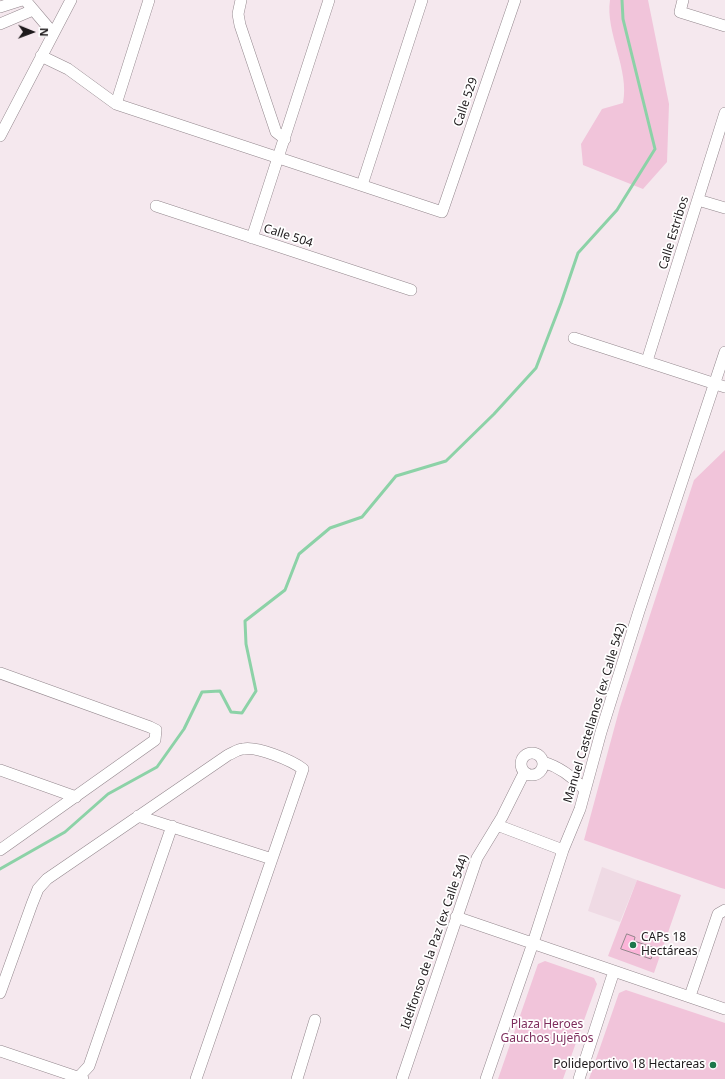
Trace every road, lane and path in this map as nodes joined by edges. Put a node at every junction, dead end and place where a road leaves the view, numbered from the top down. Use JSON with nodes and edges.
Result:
{"nodes":[{"id":1,"x":22,"y":0,"type":"edge"},
{"id":2,"x":25,"y":0,"type":"edge"},
{"id":3,"x":71,"y":0,"type":"edge"},
{"id":4,"x":149,"y":0,"type":"edge"},
{"id":5,"x":242,"y":0,"type":"edge"},
{"id":6,"x":329,"y":0,"type":"edge"},
{"id":7,"x":422,"y":0,"type":"edge"},
{"id":8,"x":515,"y":0,"type":"edge"},
{"id":9,"x":683,"y":0,"type":"edge"},
{"id":10,"x":0,"y":7,"type":"edge"},
{"id":11,"x":33,"y":10,"type":"junction"},
{"id":12,"x":0,"y":24,"type":"edge"},
{"id":13,"x":725,"y":26,"type":"edge"},
{"id":14,"x":53,"y":33,"type":"junction"},
{"id":15,"x":41,"y":56,"type":"junction"},
{"id":16,"x":116,"y":104,"type":"junction"},
{"id":17,"x":725,"y":113,"type":"edge"},
{"id":18,"x":0,"y":136,"type":"edge"},
{"id":19,"x":285,"y":139,"type":"junction"},
{"id":20,"x":279,"y":158,"type":"junction"},
{"id":21,"x":362,"y":185,"type":"junction"},
{"id":22,"x":698,"y":200,"type":"junction"},
{"id":23,"x":156,"y":206,"type":"dead end"},
{"id":24,"x":725,"y":208,"type":"edge"},
{"id":25,"x":252,"y":238,"type":"junction"},
{"id":26,"x":411,"y":290,"type":"dead end"},
{"id":27,"x":574,"y":338,"type":"dead end"},
{"id":28,"x":725,"y":352,"type":"edge"},
{"id":29,"x":647,"y":361,"type":"junction"},
{"id":30,"x":720,"y":386,"type":"edge"},
{"id":31,"x":0,"y":673,"type":"edge"},
{"id":32,"x":543,"y":762,"type":"junction"},
{"id":33,"x":0,"y":770,"type":"edge"},
{"id":34,"x":526,"y":773,"type":"junction"},
{"id":35,"x":585,"y":790,"type":"junction"},
{"id":36,"x":76,"y":797,"type":"junction"},
{"id":37,"x":138,"y":816,"type":"junction"},
{"id":38,"x":499,"y":821,"type":"junction"},
{"id":39,"x":172,"y":826,"type":"junction"},
{"id":40,"x":0,"y":850,"type":"edge"},
{"id":41,"x":563,"y":850,"type":"junction"},
{"id":42,"x":272,"y":859,"type":"junction"},
{"id":43,"x":721,"y":912,"type":"edge"},
{"id":44,"x":456,"y":917,"type":"junction"},
{"id":45,"x":533,"y":943,"type":"junction"},
{"id":46,"x":614,"y":971,"type":"junction"},
{"id":47,"x":0,"y":993,"type":"edge"},
{"id":48,"x":690,"y":996,"type":"junction"},
{"id":49,"x":725,"y":1009,"type":"edge"},
{"id":50,"x":315,"y":1020,"type":"dead end"},
{"id":51,"x":0,"y":1051,"type":"edge"},
{"id":52,"x":80,"y":1078,"type":"edge"},
{"id":53,"x":196,"y":1079,"type":"edge"},
{"id":54,"x":297,"y":1079,"type":"edge"},
{"id":55,"x":402,"y":1079,"type":"edge"},
{"id":56,"x":486,"y":1079,"type":"edge"},
{"id":57,"x":579,"y":1079,"type":"edge"}],
"edges":[{"from":1,"to":10,"type":"street"},
{"from":2,"to":11,"type":"street"},
{"from":3,"to":14,"type":"street"},
{"from":4,"to":16,"type":"street"},
{"from":5,"to":19,"type":"street"},
{"from":6,"to":19,"type":"street"},
{"from":7,"to":21,"type":"street"},
{"from":8,"to":21,"type":"street","name":"Calle 529"},
{"from":9,"to":13,"type":"street"},
{"from":11,"to":12,"type":"street"},
{"from":11,"to":14,"type":"street"},
{"from":14,"to":15,"type":"street"},
{"from":15,"to":16,"type":"street"},
{"from":15,"to":18,"type":"street"},
{"from":16,"to":20,"type":"street"},
{"from":17,"to":22,"type":"street","name":"Calle Estribos"},
{"from":19,"to":20,"type":"street"},
{"from":20,"to":21,"type":"street"},
{"from":20,"to":25,"type":"street"},
{"from":22,"to":24,"type":"street"},
{"from":22,"to":29,"type":"street","name":"Calle Estribos"},
{"from":23,"to":25,"type":"street","name":"Calle 504"},
{"from":25,"to":26,"type":"street","name":"Calle 504"},
{"from":27,"to":29,"type":"street"},
{"from":28,"to":30,"type":"street","name":"Manuel Castellanos (ex Calle 542)"},
{"from":29,"to":30,"type":"street"},
{"from":30,"to":35,"type":"street","name":"Manuel Castellanos (ex Calle 542)"},
{"from":31,"to":36,"type":"street"},
{"from":32,"to":34,"type":"street"},
{"from":32,"to":34,"type":"street"},
{"from":32,"to":35,"type":"street"},
{"from":33,"to":36,"type":"street"},
{"from":34,"to":38,"type":"street","name":"Idelfonso de la Paz (ex Calle 544)"},
{"from":35,"to":41,"type":"street","name":"Manuel Castellanos (ex Calle 542)"},
{"from":36,"to":40,"type":"street"},
{"from":37,"to":39,"type":"street"},
{"from":37,"to":42,"type":"street"},
{"from":37,"to":47,"type":"street"},
{"from":38,"to":41,"type":"street"},
{"from":38,"to":44,"type":"street","name":"Idelfonso de la Paz (ex Calle 544)"},
{"from":39,"to":42,"type":"street"},
{"from":39,"to":52,"type":"street"},
{"from":41,"to":45,"type":"street","name":"Manuel Castellanos (ex Calle 542)"},
{"from":42,"to":53,"type":"street"},
{"from":43,"to":48,"type":"street"},
{"from":44,"to":45,"type":"street"},
{"from":44,"to":55,"type":"street","name":"Idelfonso de la Paz (ex Calle 544)"},
{"from":45,"to":46,"type":"street"},
{"from":45,"to":56,"type":"street","name":"Manuel Castellanos (ex Calle 542)"},
{"from":46,"to":48,"type":"street"},
{"from":46,"to":57,"type":"street"},
{"from":48,"to":49,"type":"street"},
{"from":50,"to":54,"type":"street"},
{"from":51,"to":52,"type":"street"}]}
